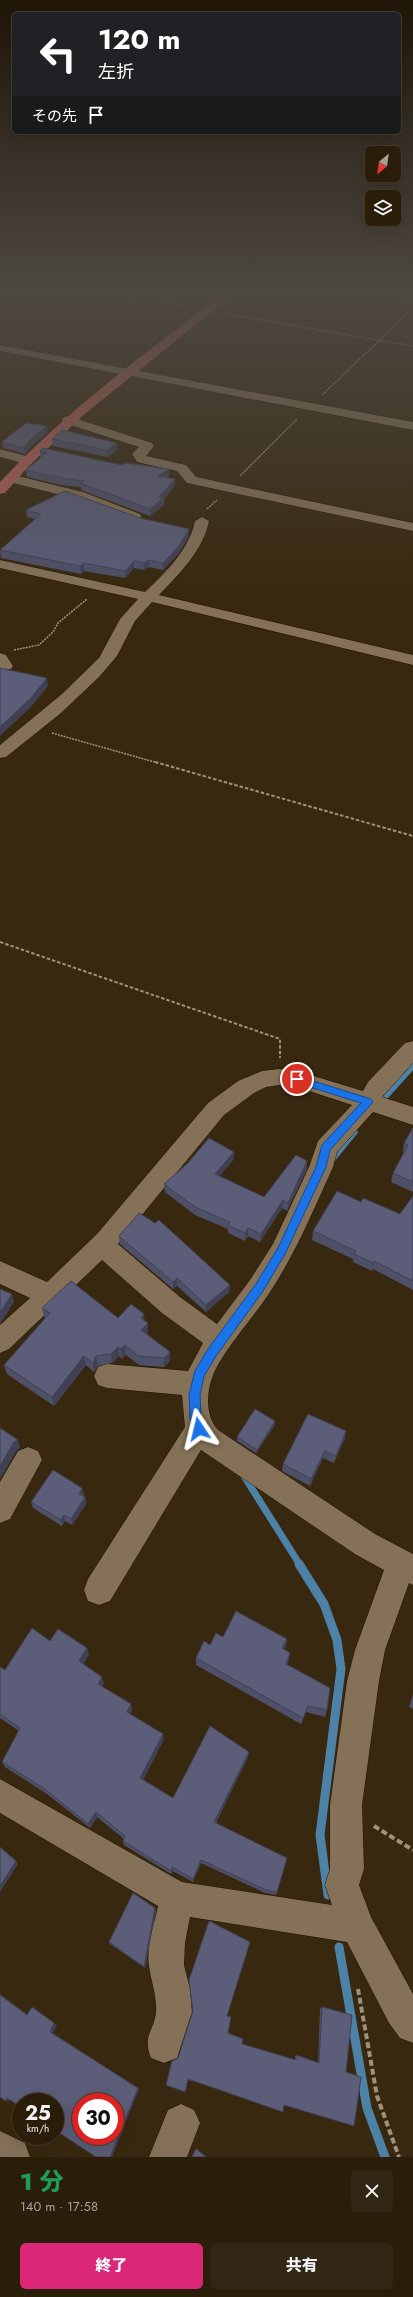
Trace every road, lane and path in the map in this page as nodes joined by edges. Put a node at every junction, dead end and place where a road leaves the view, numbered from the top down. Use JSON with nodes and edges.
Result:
{"nodes":[{"id":1,"x":104,"y":392,"type":"edge"},
{"id":2,"x":232,"y":392,"type":"edge"},
{"id":3,"x":68,"y":420,"type":"junction"},
{"id":4,"x":413,"y":426,"type":"edge"},
{"id":5,"x":38,"y":448,"type":"junction"},
{"id":6,"x":54,"y":452,"type":"edge"},
{"id":7,"x":0,"y":453,"type":"edge"},
{"id":8,"x":26,"y":460,"type":"junction"},
{"id":9,"x":3,"y":485,"type":"edge"},
{"id":10,"x":146,"y":521,"type":"edge"},
{"id":11,"x":413,"y":527,"type":"edge"},
{"id":12,"x":197,"y":528,"type":"dead end"},
{"id":13,"x":0,"y":564,"type":"edge"},
{"id":14,"x":102,"y":586,"type":"junction"},
{"id":15,"x":150,"y":597,"type":"junction"},
{"id":16,"x":6,"y":658,"type":"edge"},
{"id":17,"x":413,"y":660,"type":"edge"},
{"id":18,"x":34,"y":728,"type":"junction"},
{"id":19,"x":4,"y":745,"type":"edge"},
{"id":20,"x":413,"y":836,"type":"edge"},
{"id":21,"x":0,"y":942,"type":"edge"},
{"id":22,"x":413,"y":1049,"type":"edge"},
{"id":23,"x":279,"y":1077,"type":"junction"},
{"id":24,"x":375,"y":1104,"type":"junction"},
{"id":25,"x":413,"y":1116,"type":"edge"},
{"id":26,"x":102,"y":1245,"type":"junction"},
{"id":27,"x":0,"y":1272,"type":"edge"},
{"id":28,"x":50,"y":1296,"type":"junction"},
{"id":29,"x":0,"y":1341,"type":"edge"},
{"id":30,"x":220,"y":1341,"type":"junction"},
{"id":31,"x":107,"y":1376,"type":"dead end"},
{"id":32,"x":197,"y":1384,"type":"junction"},
{"id":33,"x":219,"y":1445,"type":"junction"},
{"id":34,"x":28,"y":1460,"type":"dead end"},
{"id":35,"x":0,"y":1509,"type":"edge"},
{"id":36,"x":407,"y":1567,"type":"edge"},
{"id":37,"x":99,"y":1590,"type":"dead end"},
{"id":38,"x":0,"y":1795,"type":"edge"},
{"id":39,"x":346,"y":1810,"type":"junction"},
{"id":40,"x":413,"y":1850,"type":"edge"},
{"id":41,"x":177,"y":1898,"type":"junction"},
{"id":42,"x":357,"y":1926,"type":"junction"},
{"id":43,"x":357,"y":1984,"type":"dead end"},
{"id":44,"x":413,"y":2025,"type":"edge"},
{"id":45,"x":164,"y":2045,"type":"dead end"},
{"id":46,"x":181,"y":2123,"type":"dead end"},
{"id":47,"x":0,"y":2150,"type":"edge"},
{"id":48,"x":12,"y":2157,"type":"edge"},
{"id":49,"x":168,"y":2157,"type":"edge"},
{"id":50,"x":399,"y":2157,"type":"edge"}],
"edges":[{"from":1,"to":3,"type":"main road"},
{"from":2,"to":4,"type":"street"},
{"from":3,"to":5,"type":"main road"},
{"from":3,"to":11,"type":"street"},
{"from":5,"to":6,"type":"street"},
{"from":5,"to":8,"type":"main road"},
{"from":7,"to":8,"type":"street"},
{"from":8,"to":9,"type":"main road"},
{"from":9,"to":10,"type":"street"},
{"from":12,"to":15,"type":"street"},
{"from":13,"to":14,"type":"street"},
{"from":14,"to":15,"type":"street"},
{"from":14,"to":16,"type":"path"},
{"from":15,"to":17,"type":"street"},
{"from":15,"to":18,"type":"street"},
{"from":18,"to":19,"type":"street"},
{"from":18,"to":20,"type":"path"},
{"from":21,"to":23,"type":"path"},
{"from":22,"to":24,"type":"street"},
{"from":23,"to":24,"type":"street"},
{"from":23,"to":26,"type":"street"},
{"from":24,"to":25,"type":"street"},
{"from":24,"to":30,"type":"street"},
{"from":26,"to":28,"type":"street"},
{"from":26,"to":30,"type":"street"},
{"from":27,"to":28,"type":"street"},
{"from":28,"to":29,"type":"street"},
{"from":30,"to":32,"type":"street"},
{"from":31,"to":32,"type":"street"},
{"from":32,"to":33,"type":"street"},
{"from":33,"to":36,"type":"street"},
{"from":33,"to":37,"type":"street"},
{"from":34,"to":35,"type":"street"},
{"from":36,"to":39,"type":"street"},
{"from":38,"to":41,"type":"street"},
{"from":39,"to":40,"type":"path"},
{"from":39,"to":42,"type":"street"},
{"from":41,"to":42,"type":"street"},
{"from":41,"to":45,"type":"street"},
{"from":42,"to":44,"type":"street"},
{"from":43,"to":50,"type":"path"},
{"from":46,"to":49,"type":"street"},
{"from":47,"to":48,"type":"street"}]}
